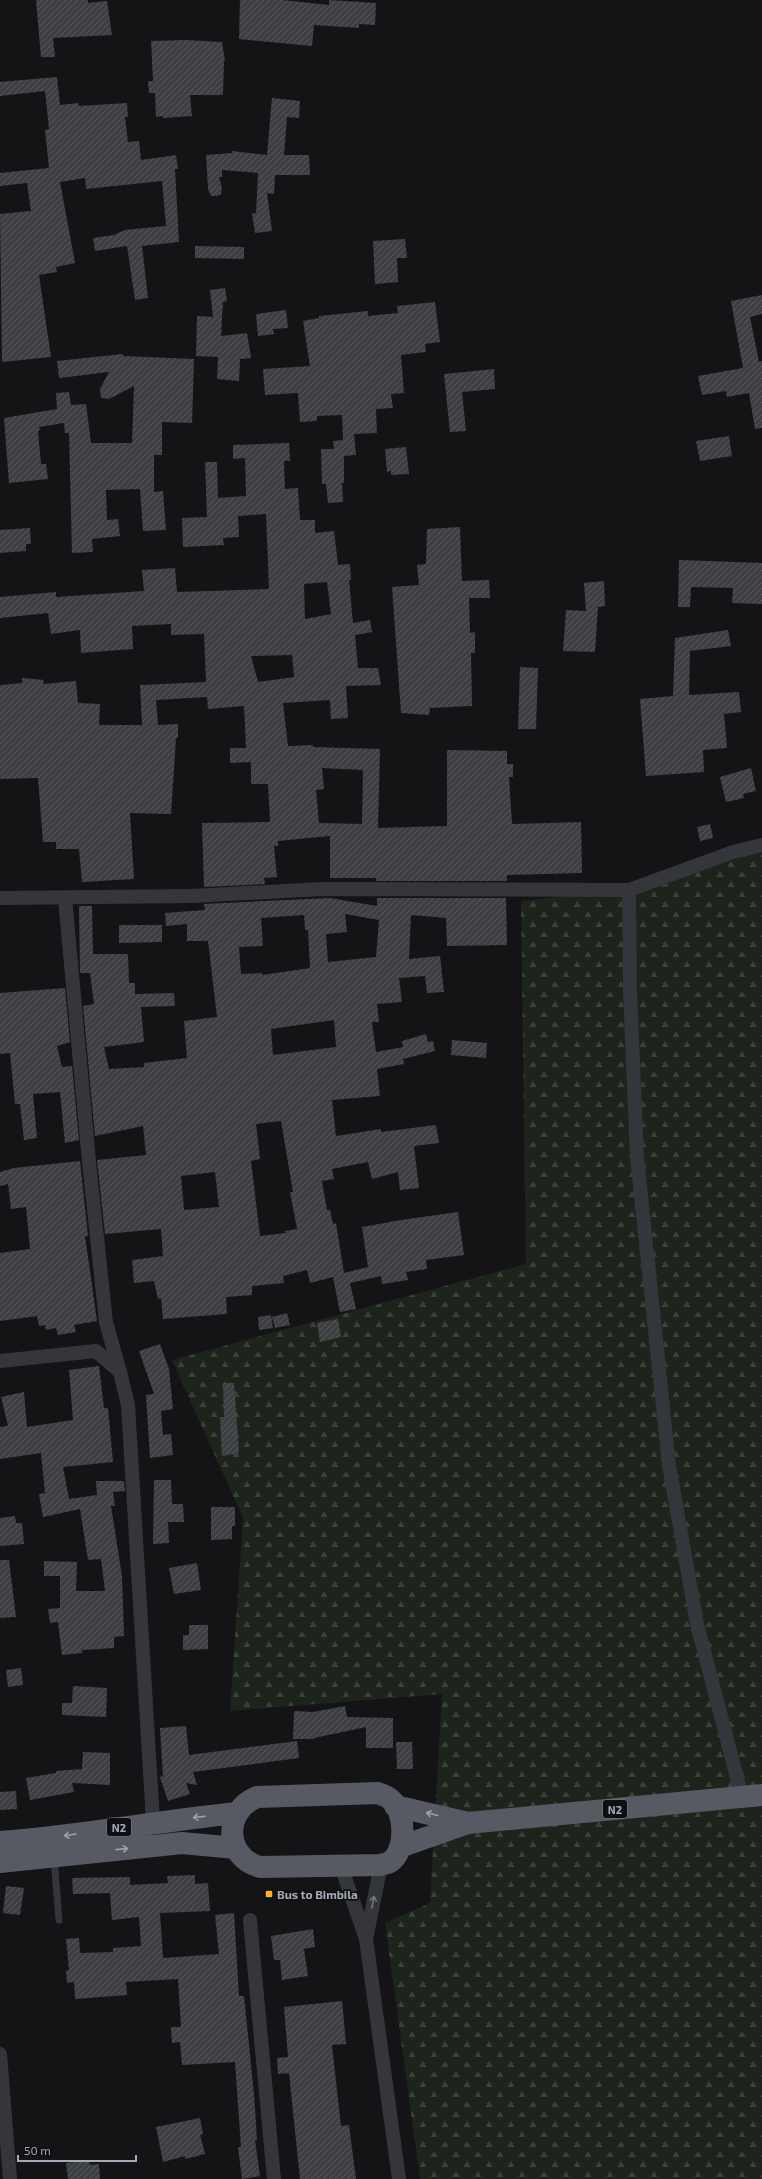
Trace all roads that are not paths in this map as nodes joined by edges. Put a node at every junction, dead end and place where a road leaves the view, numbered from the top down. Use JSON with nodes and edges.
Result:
{"nodes":[{"id":1,"x":762,"y":845,"type":"edge"},
{"id":2,"x":629,"y":890,"type":"junction"},
{"id":3,"x":0,"y":898,"type":"edge"},
{"id":4,"x":65,"y":898,"type":"junction"},
{"id":5,"x":0,"y":1361,"type":"edge"},
{"id":6,"x":120,"y":1372,"type":"junction"},
{"id":7,"x":752,"y":1796,"type":"edge"},
{"id":8,"x":396,"y":1806,"type":"junction"},
{"id":9,"x":238,"y":1813,"type":"junction"},
{"id":10,"x":153,"y":1822,"type":"junction"},
{"id":11,"x":468,"y":1823,"type":"junction"},
{"id":12,"x":0,"y":1842,"type":"edge"},
{"id":13,"x":400,"y":1847,"type":"junction"},
{"id":14,"x":236,"y":1848,"type":"junction"},
{"id":15,"x":54,"y":1856,"type":"junction"},
{"id":16,"x":0,"y":1862,"type":"edge"},
{"id":17,"x":381,"y":1865,"type":"junction"},
{"id":18,"x":341,"y":1866,"type":"junction"},
{"id":19,"x":59,"y":1920,"type":"dead end"},
{"id":20,"x":250,"y":1920,"type":"dead end"},
{"id":21,"x":366,"y":1939,"type":"junction"},
{"id":22,"x":0,"y":2054,"type":"edge"},
{"id":23,"x":10,"y":2179,"type":"edge"},
{"id":24,"x":274,"y":2179,"type":"edge"},
{"id":25,"x":400,"y":2179,"type":"edge"}],
"edges":[{"from":1,"to":2,"type":"street"},
{"from":2,"to":4,"type":"street"},
{"from":2,"to":7,"type":"street"},
{"from":3,"to":4,"type":"street"},
{"from":4,"to":6,"type":"street"},
{"from":5,"to":6,"type":"street"},
{"from":6,"to":10,"type":"street"},
{"from":7,"to":11,"type":"highway","number":"N2"},
{"from":8,"to":9,"type":"highway"},
{"from":11,"to":8,"type":"highway","number":"N2","one_way":true},
{"from":8,"to":13,"type":"highway"},
{"from":9,"to":10,"type":"highway","number":"N2","one_way":true},
{"from":9,"to":14,"type":"highway"},
{"from":10,"to":12,"type":"highway","number":"N2","one_way":true},
{"from":11,"to":13,"type":"highway","number":"N2"},
{"from":13,"to":17,"type":"highway"},
{"from":15,"to":14,"type":"highway","number":"N2","one_way":true},
{"from":14,"to":18,"type":"highway"},
{"from":15,"to":16,"type":"highway","number":"N2"},
{"from":15,"to":19,"type":"lane"},
{"from":17,"to":18,"type":"highway"},
{"from":21,"to":17,"type":"street","one_way":true},
{"from":18,"to":21,"type":"street"},
{"from":20,"to":24,"type":"street"},
{"from":21,"to":25,"type":"street"},
{"from":22,"to":23,"type":"street"}]}
